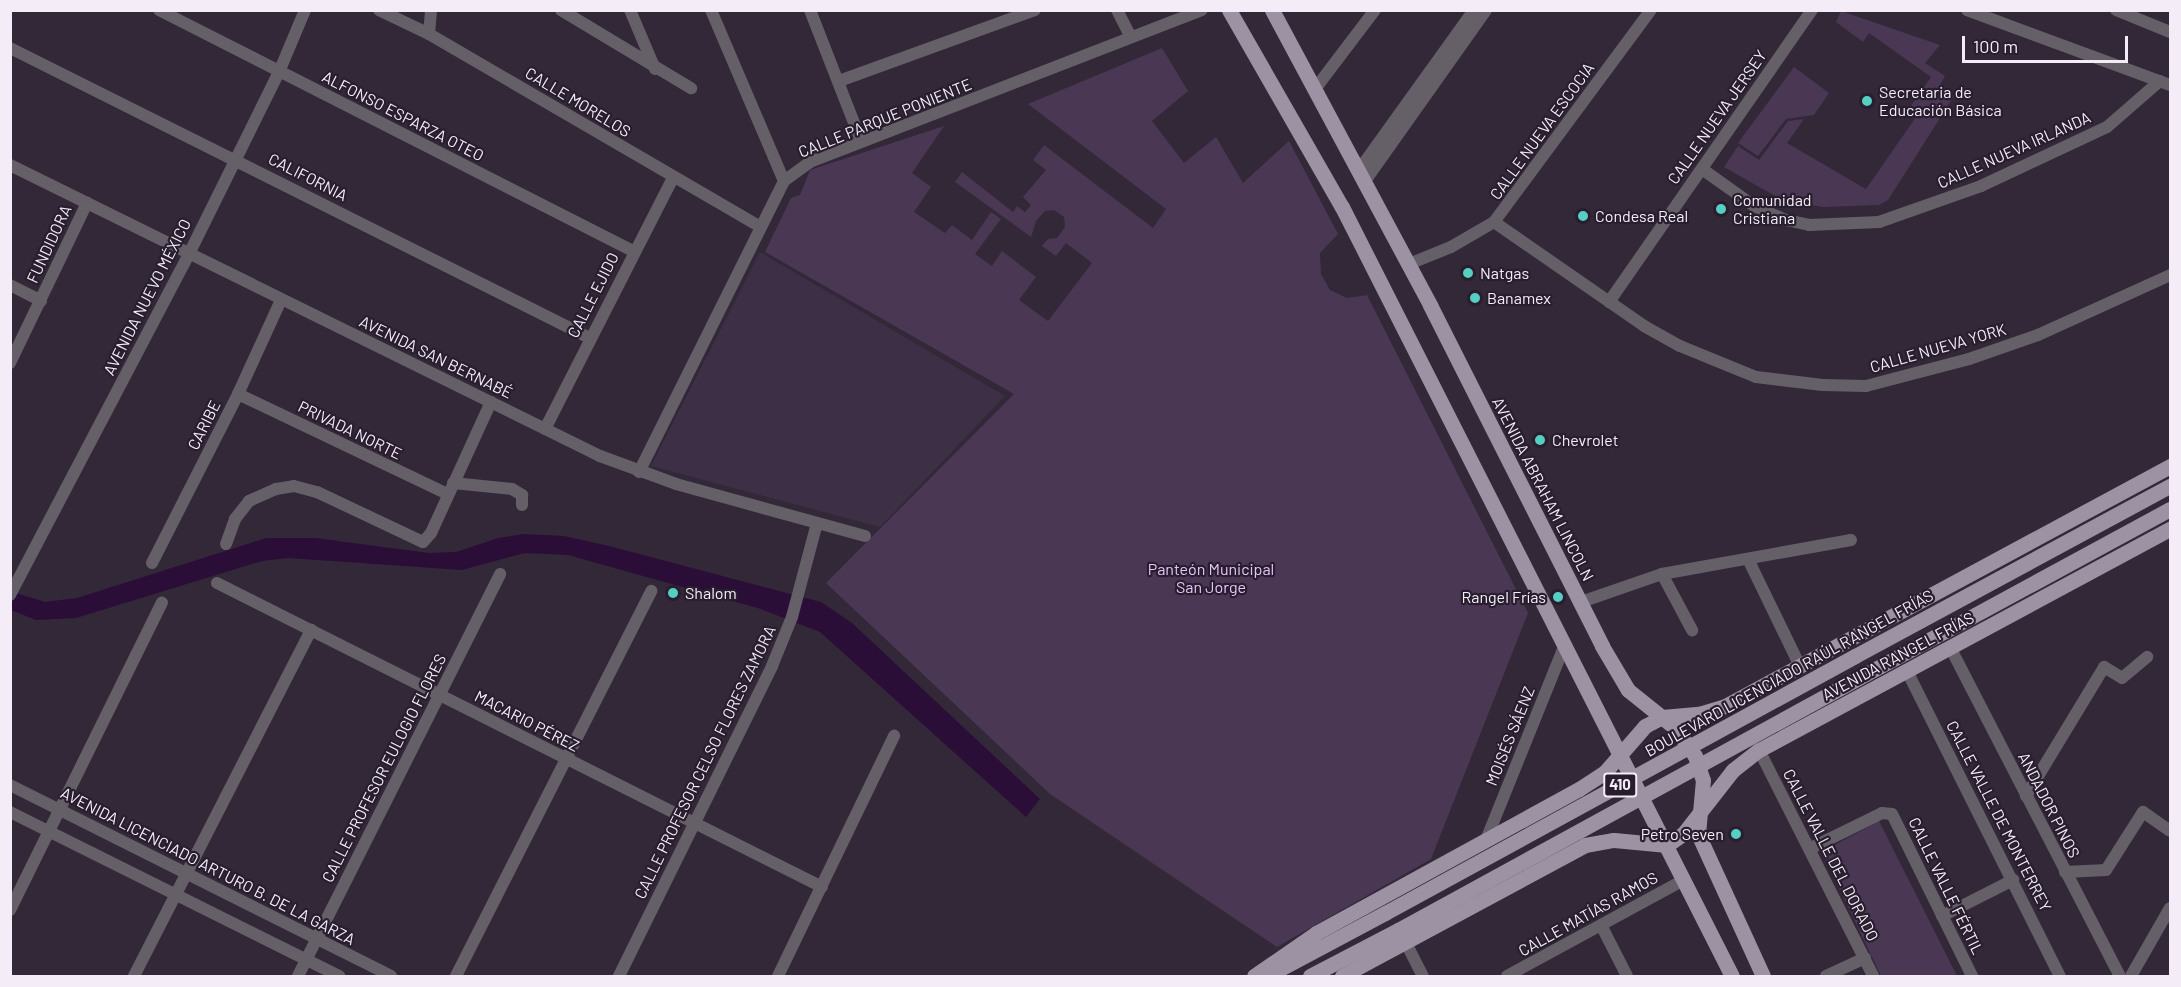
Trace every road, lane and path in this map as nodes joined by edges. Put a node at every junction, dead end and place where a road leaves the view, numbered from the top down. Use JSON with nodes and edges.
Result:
{"nodes":[{"id":1,"x":159,"y":10,"type":"edge"},
{"id":2,"x":305,"y":10,"type":"edge"},
{"id":3,"x":379,"y":10,"type":"edge"},
{"id":4,"x":432,"y":10,"type":"edge"},
{"id":5,"x":561,"y":10,"type":"edge"},
{"id":6,"x":630,"y":10,"type":"edge"},
{"id":7,"x":711,"y":10,"type":"edge"},
{"id":8,"x":810,"y":10,"type":"edge"},
{"id":9,"x":1035,"y":10,"type":"edge"},
{"id":10,"x":1117,"y":10,"type":"edge"},
{"id":11,"x":1202,"y":10,"type":"edge"},
{"id":12,"x":1229,"y":10,"type":"edge"},
{"id":13,"x":1272,"y":10,"type":"edge"},
{"id":14,"x":1375,"y":10,"type":"edge"},
{"id":15,"x":1474,"y":10,"type":"edge"},
{"id":16,"x":1486,"y":10,"type":"edge"},
{"id":17,"x":1651,"y":10,"type":"edge"},
{"id":18,"x":1812,"y":10,"type":"edge"},
{"id":19,"x":1967,"y":10,"type":"edge"},
{"id":20,"x":2116,"y":10,"type":"edge"},
{"id":21,"x":2136,"y":14,"type":"edge"},
{"id":22,"x":181,"y":15,"type":"edge"},
{"id":23,"x":2170,"y":32,"type":"edge"},
{"id":24,"x":429,"y":34,"type":"junction"},
{"id":25,"x":1130,"y":36,"type":"junction"},
{"id":26,"x":10,"y":48,"type":"edge"},
{"id":27,"x":656,"y":69,"type":"junction"},
{"id":28,"x":279,"y":72,"type":"junction"},
{"id":29,"x":839,"y":81,"type":"junction"},
{"id":30,"x":2165,"y":83,"type":"edge"},
{"id":31,"x":691,"y":88,"type":"dead end"},
{"id":32,"x":1315,"y":89,"type":"junction"},
{"id":33,"x":861,"y":141,"type":"junction"},
{"id":34,"x":236,"y":159,"type":"junction"},
{"id":35,"x":10,"y":165,"type":"edge"},
{"id":36,"x":1702,"y":169,"type":"junction"},
{"id":37,"x":1362,"y":176,"type":"junction"},
{"id":38,"x":673,"y":178,"type":"junction"},
{"id":39,"x":784,"y":180,"type":"junction"},
{"id":40,"x":87,"y":203,"type":"junction"},
{"id":41,"x":1494,"y":222,"type":"junction"},
{"id":42,"x":759,"y":226,"type":"junction"},
{"id":43,"x":633,"y":251,"type":"junction"},
{"id":44,"x":189,"y":254,"type":"junction"},
{"id":45,"x":1409,"y":264,"type":"junction"},
{"id":46,"x":2170,"y":275,"type":"edge"},
{"id":47,"x":10,"y":285,"type":"edge"},
{"id":48,"x":281,"y":300,"type":"junction"},
{"id":49,"x":41,"y":301,"type":"junction"},
{"id":50,"x":1608,"y":302,"type":"junction"},
{"id":51,"x":590,"y":338,"type":"junction"},
{"id":52,"x":10,"y":363,"type":"edge"},
{"id":53,"x":238,"y":394,"type":"junction"},
{"id":54,"x":491,"y":402,"type":"junction"},
{"id":55,"x":545,"y":429,"type":"junction"},
{"id":56,"x":2170,"y":466,"type":"edge"},
{"id":57,"x":639,"y":472,"type":"junction"},
{"id":58,"x":2170,"y":486,"type":"edge"},
{"id":59,"x":450,"y":489,"type":"junction"},
{"id":60,"x":522,"y":505,"type":"dead end"},
{"id":61,"x":2170,"y":509,"type":"edge"},
{"id":62,"x":2085,"y":511,"type":"junction"},
{"id":63,"x":818,"y":523,"type":"junction"},
{"id":64,"x":2170,"y":530,"type":"edge"},
{"id":65,"x":865,"y":536,"type":"dead end"},
{"id":66,"x":1851,"y":540,"type":"dead end"},
{"id":67,"x":226,"y":544,"type":"dead end"},
{"id":68,"x":1748,"y":559,"type":"junction"},
{"id":69,"x":152,"y":563,"type":"dead end"},
{"id":70,"x":2103,"y":568,"type":"junction"},
{"id":71,"x":500,"y":574,"type":"dead end"},
{"id":72,"x":1662,"y":574,"type":"junction"},
{"id":73,"x":217,"y":584,"type":"dead end"},
{"id":74,"x":13,"y":587,"type":"edge"},
{"id":75,"x":1982,"y":589,"type":"junction"},
{"id":76,"x":651,"y":591,"type":"dead end"},
{"id":77,"x":1581,"y":602,"type":"junction"},
{"id":78,"x":162,"y":603,"type":"dead end"},
{"id":79,"x":1996,"y":604,"type":"junction"},
{"id":80,"x":311,"y":630,"type":"junction"},
{"id":81,"x":1692,"y":630,"type":"dead end"},
{"id":82,"x":1564,"y":644,"type":"junction"},
{"id":83,"x":1951,"y":649,"type":"junction"},
{"id":84,"x":2147,"y":657,"type":"dead end"},
{"id":85,"x":1800,"y":666,"type":"junction"},
{"id":86,"x":1907,"y":671,"type":"junction"},
{"id":87,"x":1778,"y":677,"type":"junction"},
{"id":88,"x":1746,"y":694,"type":"junction"},
{"id":89,"x":440,"y":695,"type":"junction"},
{"id":90,"x":1662,"y":717,"type":"junction"},
{"id":91,"x":1808,"y":724,"type":"junction"},
{"id":92,"x":894,"y":736,"type":"dead end"},
{"id":93,"x":1764,"y":747,"type":"junction"},
{"id":94,"x":1622,"y":754,"type":"junction"},
{"id":95,"x":567,"y":759,"type":"junction"},
{"id":96,"x":10,"y":785,"type":"edge"},
{"id":97,"x":2026,"y":796,"type":"junction"},
{"id":98,"x":60,"y":810,"type":"junction"},
{"id":99,"x":10,"y":812,"type":"edge"},
{"id":100,"x":1700,"y":814,"type":"junction"},
{"id":101,"x":695,"y":824,"type":"junction"},
{"id":102,"x":2170,"y":831,"type":"edge"},
{"id":103,"x":49,"y":832,"type":"junction"},
{"id":104,"x":1492,"y":837,"type":"junction"},
{"id":105,"x":1667,"y":845,"type":"junction"},
{"id":106,"x":1811,"y":848,"type":"junction"},
{"id":107,"x":2065,"y":872,"type":"junction"},
{"id":108,"x":186,"y":874,"type":"junction"},
{"id":109,"x":1526,"y":878,"type":"junction"},
{"id":110,"x":1684,"y":880,"type":"junction"},
{"id":111,"x":2013,"y":880,"type":"junction"},
{"id":112,"x":1512,"y":885,"type":"junction"},
{"id":113,"x":822,"y":887,"type":"junction"},
{"id":114,"x":175,"y":896,"type":"junction"},
{"id":115,"x":2170,"y":908,"type":"edge"},
{"id":116,"x":10,"y":910,"type":"edge"},
{"id":117,"x":1942,"y":916,"type":"junction"},
{"id":118,"x":1601,"y":925,"type":"junction"},
{"id":119,"x":1402,"y":937,"type":"junction"},
{"id":120,"x":316,"y":939,"type":"junction"},
{"id":121,"x":1864,"y":958,"type":"junction"},
{"id":122,"x":306,"y":960,"type":"junction"},
{"id":123,"x":1526,"y":972,"type":"edge"},
{"id":124,"x":134,"y":976,"type":"edge"},
{"id":125,"x":298,"y":976,"type":"edge"},
{"id":126,"x":339,"y":976,"type":"edge"},
{"id":127,"x":391,"y":976,"type":"edge"},
{"id":128,"x":456,"y":976,"type":"edge"},
{"id":129,"x":619,"y":976,"type":"edge"},
{"id":130,"x":778,"y":976,"type":"edge"},
{"id":131,"x":1254,"y":976,"type":"edge"},
{"id":132,"x":1267,"y":976,"type":"edge"},
{"id":133,"x":1310,"y":976,"type":"edge"},
{"id":134,"x":1342,"y":976,"type":"edge"},
{"id":135,"x":1423,"y":976,"type":"edge"},
{"id":136,"x":1507,"y":976,"type":"edge"},
{"id":137,"x":1627,"y":976,"type":"edge"},
{"id":138,"x":1732,"y":976,"type":"edge"},
{"id":139,"x":1763,"y":976,"type":"edge"},
{"id":140,"x":1826,"y":976,"type":"edge"},
{"id":141,"x":1873,"y":976,"type":"edge"},
{"id":142,"x":1972,"y":976,"type":"edge"},
{"id":143,"x":2061,"y":976,"type":"edge"},
{"id":144,"x":2120,"y":976,"type":"edge"},
{"id":145,"x":2131,"y":976,"type":"edge"}],
"edges":[{"from":1,"to":22,"type":"street","name":"ALFONSO ESPARZA OTEO"},
{"from":2,"to":28,"type":"street","name":"AVENIDA NUEVO MÉXICO"},
{"from":3,"to":24,"type":"street","name":"CALLE MORELOS"},
{"from":4,"to":24,"type":"street"},
{"from":5,"to":27,"type":"street"},
{"from":6,"to":27,"type":"street"},
{"from":7,"to":39,"type":"street"},
{"from":8,"to":29,"type":"street"},
{"from":9,"to":29,"type":"street"},
{"from":10,"to":25,"type":"street"},
{"from":11,"to":25,"type":"street","name":"CALLE PARQUE PONIENTE"},
{"from":12,"to":82,"type":"main road"},
{"from":13,"to":32,"type":"main road","name":"AVENIDA ABRAHAM LINCOLN"},
{"from":14,"to":32,"type":"street"},
{"from":15,"to":37,"type":"street"},
{"from":16,"to":37,"type":"street"},
{"from":17,"to":41,"type":"street","name":"CALLE NUEVA ESCOCIA"},
{"from":18,"to":36,"type":"street","name":"CALLE NUEVA JERSEY"},
{"from":19,"to":30,"type":"street"},
{"from":20,"to":21,"type":"street"},
{"from":21,"to":23,"type":"street"},
{"from":22,"to":28,"type":"street","name":"ALFONSO ESPARZA OTEO"},
{"from":24,"to":38,"type":"street","name":"CALLE MORELOS"},
{"from":25,"to":33,"type":"street","name":"CALLE PARQUE PONIENTE"},
{"from":26,"to":34,"type":"street","name":"CALIFORNIA"},
{"from":27,"to":31,"type":"street"},
{"from":28,"to":34,"type":"street","name":"AVENIDA NUEVO MÉXICO"},
{"from":28,"to":43,"type":"street","name":"ALFONSO ESPARZA OTEO"},
{"from":29,"to":33,"type":"street"},
{"from":30,"to":36,"type":"street","name":"CALLE NUEVA IRLANDA"},
{"from":32,"to":37,"type":"main road","name":"AVENIDA ABRAHAM LINCOLN"},
{"from":33,"to":39,"type":"street","name":"CALLE PARQUE PONIENTE"},
{"from":34,"to":44,"type":"street","name":"AVENIDA NUEVO MÉXICO"},
{"from":34,"to":51,"type":"street","name":"CALIFORNIA"},
{"from":35,"to":40,"type":"street","name":"AVENIDA SAN BERNABÉ"},
{"from":36,"to":50,"type":"street","name":"CALLE NUEVA JERSEY"},
{"from":37,"to":45,"type":"main road","name":"AVENIDA ABRAHAM LINCOLN"},
{"from":38,"to":42,"type":"street","name":"CALLE MORELOS"},
{"from":38,"to":43,"type":"street","name":"CALLE EJIDO"},
{"from":39,"to":42,"type":"street","name":"CALLE PARQUE PONIENTE"},
{"from":40,"to":44,"type":"street","name":"AVENIDA SAN BERNABÉ"},
{"from":40,"to":49,"type":"street","name":"FUNDIDORA"},
{"from":41,"to":45,"type":"street","name":"CALLE NUEVA ESCOCIA"},
{"from":41,"to":50,"type":"street","name":"CALLE NUEVA YORK"},
{"from":42,"to":57,"type":"street","name":"CALLE PARQUE PONIENTE"},
{"from":43,"to":51,"type":"street","name":"CALLE EJIDO"},
{"from":44,"to":48,"type":"street","name":"AVENIDA SAN BERNABÉ"},
{"from":44,"to":74,"type":"street","name":"AVENIDA NUEVO MÉXICO"},
{"from":45,"to":77,"type":"main road","name":"AVENIDA ABRAHAM LINCOLN"},
{"from":46,"to":50,"type":"street","name":"CALLE NUEVA YORK"},
{"from":47,"to":49,"type":"street"},
{"from":48,"to":53,"type":"street","name":"CARIBE"},
{"from":48,"to":54,"type":"street","name":"AVENIDA SAN BERNABÉ"},
{"from":49,"to":52,"type":"street","name":"FUNDIDORA"},
{"from":51,"to":55,"type":"street","name":"CALLE EJIDO"},
{"from":53,"to":59,"type":"street","name":"PRIVADA NORTE"},
{"from":53,"to":69,"type":"street","name":"CARIBE"},
{"from":54,"to":55,"type":"street","name":"AVENIDA SAN BERNABÉ"},
{"from":54,"to":59,"type":"street"},
{"from":55,"to":57,"type":"street","name":"AVENIDA SAN BERNABÉ"},
{"from":56,"to":62,"type":"main road"},
{"from":57,"to":63,"type":"street","name":"AVENIDA SAN BERNABÉ"},
{"from":58,"to":75,"type":"main road","name":"BOULEVARD LICENCIADO RAÚL RANGEL FRÍAS","number":"410"},
{"from":59,"to":60,"type":"street","name":"PRIVADA NORTE"},
{"from":59,"to":67,"type":"street"},
{"from":61,"to":79,"type":"main road","number":"410"},
{"from":62,"to":75,"type":"main road"},
{"from":62,"to":85,"type":"main road"},
{"from":63,"to":65,"type":"street","name":"AVENIDA SAN BERNABÉ"},
{"from":63,"to":101,"type":"street","name":"CALLE PROFESOR CELSO FLORES ZAMORA"},
{"from":64,"to":70,"type":"main road","name":"AVENIDA RANGEL FRÍAS"},
{"from":66,"to":68,"type":"street"},
{"from":68,"to":72,"type":"street"},
{"from":68,"to":85,"type":"street"},
{"from":70,"to":79,"type":"main road"},
{"from":70,"to":83,"type":"main road","name":"AVENIDA RANGEL FRÍAS"},
{"from":71,"to":89,"type":"street","name":"CALLE PROFESOR EULOGIO FLORES"},
{"from":72,"to":77,"type":"street"},
{"from":72,"to":81,"type":"street"},
{"from":73,"to":80,"type":"street","name":"MACARIO PÉREZ"},
{"from":75,"to":132,"type":"main road","name":"BOULEVARD LICENCIADO RAÚL RANGEL FRÍAS","number":"410","bridge":true},
{"from":76,"to":95,"type":"street"},
{"from":77,"to":90,"type":"main road","name":"AVENIDA ABRAHAM LINCOLN"},
{"from":78,"to":98,"type":"street"},
{"from":79,"to":119,"type":"main road","number":"410","bridge":true},
{"from":80,"to":89,"type":"street","name":"MACARIO PÉREZ"},
{"from":80,"to":108,"type":"street"},
{"from":82,"to":94,"type":"main road"},
{"from":82,"to":104,"type":"street","name":"MOISÉS SÁENZ"},
{"from":83,"to":86,"type":"main road","name":"AVENIDA RANGEL FRÍAS"},
{"from":83,"to":97,"type":"street","name":"ANDADOR PINOS"},
{"from":84,"to":97,"type":"street"},
{"from":85,"to":87,"type":"main road"},
{"from":86,"to":91,"type":"main road","name":"AVENIDA RANGEL FRÍAS"},
{"from":86,"to":111,"type":"street","name":"CALLE VALLE DE MONTERREY"},
{"from":87,"to":88,"type":"main road"},
{"from":87,"to":91,"type":"main road"},
{"from":88,"to":90,"type":"main road"},
{"from":88,"to":93,"type":"main road"},
{"from":89,"to":95,"type":"street","name":"MACARIO PÉREZ"},
{"from":89,"to":120,"type":"street","name":"CALLE PROFESOR EULOGIO FLORES"},
{"from":90,"to":94,"type":"main road"},
{"from":90,"to":100,"type":"main road","name":"AVENIDA ABRAHAM LINCOLN"},
{"from":91,"to":93,"type":"main road","name":"AVENIDA RANGEL FRÍAS"},
{"from":92,"to":113,"type":"street"},
{"from":93,"to":100,"type":"main road","name":"AVENIDA RANGEL FRÍAS"},
{"from":93,"to":106,"type":"street","name":"CALLE VALLE DEL DORADO"},
{"from":94,"to":104,"type":"main road"},
{"from":94,"to":105,"type":"main road"},
{"from":95,"to":101,"type":"street","name":"MACARIO PÉREZ"},
{"from":95,"to":128,"type":"street"},
{"from":96,"to":98,"type":"street","name":"AVENIDA LICENCIADO ARTURO B. DE LA GARZA"},
{"from":97,"to":107,"type":"street","name":"ANDADOR PINOS"},
{"from":98,"to":103,"type":"street"},
{"from":98,"to":108,"type":"street","name":"AVENIDA LICENCIADO ARTURO B. DE LA GARZA"},
{"from":99,"to":103,"type":"street"},
{"from":100,"to":105,"type":"main road","name":"AVENIDA RANGEL FRÍAS"},
{"from":100,"to":139,"type":"main road","name":"AVENIDA ABRAHAM LINCOLN"},
{"from":101,"to":113,"type":"street","name":"MACARIO PÉREZ"},
{"from":101,"to":129,"type":"street","name":"CALLE PROFESOR CELSO FLORES ZAMORA"},
{"from":102,"to":107,"type":"street"},
{"from":103,"to":114,"type":"street"},
{"from":103,"to":116,"type":"street"},
{"from":104,"to":109,"type":"main road"},
{"from":104,"to":112,"type":"main road"},
{"from":104,"to":131,"type":"main road"},
{"from":105,"to":109,"type":"main road"},
{"from":105,"to":110,"type":"main road"},
{"from":106,"to":117,"type":"street","name":"CALLE VALLE FÉRTIL"},
{"from":106,"to":121,"type":"street","name":"CALLE VALLE DEL DORADO"},
{"from":107,"to":144,"type":"street","name":"ANDADOR PINOS"},
{"from":108,"to":114,"type":"street"},
{"from":108,"to":120,"type":"street","name":"AVENIDA LICENCIADO ARTURO B. DE LA GARZA"},
{"from":109,"to":112,"type":"main road"},
{"from":110,"to":118,"type":"street","name":"CALLE MATÍAS RAMOS"},
{"from":110,"to":138,"type":"main road"},
{"from":111,"to":117,"type":"street"},
{"from":111,"to":143,"type":"street","name":"CALLE VALLE DE MONTERREY"},
{"from":112,"to":119,"type":"main road"},
{"from":113,"to":130,"type":"street"},
{"from":114,"to":122,"type":"street"},
{"from":114,"to":124,"type":"street"},
{"from":115,"to":145,"type":"street"},
{"from":117,"to":142,"type":"street","name":"CALLE VALLE FÉRTIL"},
{"from":118,"to":123,"type":"street","name":"CALLE MATÍAS RAMOS"},
{"from":118,"to":137,"type":"street"},
{"from":119,"to":133,"type":"main road","number":"410"},
{"from":119,"to":134,"type":"main road"},
{"from":119,"to":135,"type":"street"},
{"from":120,"to":122,"type":"street","name":"CALLE PROFESOR EULOGIO FLORES"},
{"from":120,"to":127,"type":"street","name":"AVENIDA LICENCIADO ARTURO B. DE LA GARZA"},
{"from":121,"to":140,"type":"street"},
{"from":121,"to":141,"type":"street","name":"CALLE VALLE DEL DORADO"},
{"from":122,"to":125,"type":"street","name":"CALLE PROFESOR EULOGIO FLORES"},
{"from":122,"to":126,"type":"street"},
{"from":123,"to":136,"type":"street","name":"CALLE MATÍAS RAMOS"}]}
